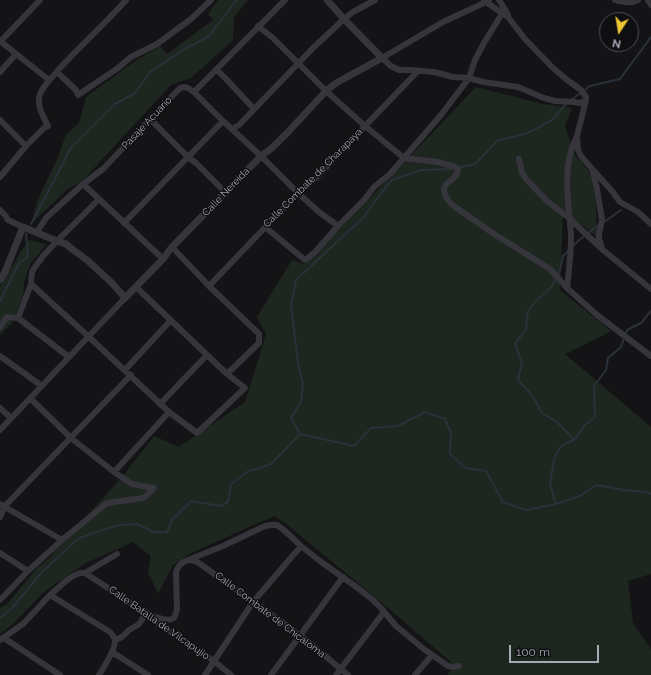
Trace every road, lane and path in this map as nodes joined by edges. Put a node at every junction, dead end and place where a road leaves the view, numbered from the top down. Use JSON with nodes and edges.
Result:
{"nodes":[{"id":1,"x":40,"y":0,"type":"edge"},
{"id":2,"x":126,"y":0,"type":"edge"},
{"id":3,"x":211,"y":0,"type":"edge"},
{"id":4,"x":285,"y":0,"type":"edge"},
{"id":5,"x":327,"y":0,"type":"edge"},
{"id":6,"x":375,"y":0,"type":"edge"},
{"id":7,"x":499,"y":0,"type":"edge"},
{"id":8,"x":615,"y":0,"type":"edge"},
{"id":9,"x":638,"y":0,"type":"edge"},
{"id":10,"x":648,"y":0,"type":"edge"},
{"id":11,"x":486,"y":1,"type":"edge"},
{"id":12,"x":651,"y":5,"type":"edge"},
{"id":13,"x":502,"y":12,"type":"junction"},
{"id":14,"x":508,"y":17,"type":"junction"},
{"id":15,"x":344,"y":19,"type":"junction"},
{"id":16,"x":258,"y":26,"type":"junction"},
{"id":17,"x":0,"y":41,"type":"edge"},
{"id":18,"x":16,"y":54,"type":"junction"},
{"id":19,"x":382,"y":58,"type":"junction"},
{"id":20,"x":298,"y":63,"type":"junction"},
{"id":21,"x":217,"y":70,"type":"junction"},
{"id":22,"x":418,"y":71,"type":"junction"},
{"id":23,"x":0,"y":72,"type":"edge"},
{"id":24,"x":57,"y":72,"type":"junction"},
{"id":25,"x":469,"y":78,"type":"junction"},
{"id":26,"x":49,"y":80,"type":"junction"},
{"id":27,"x":326,"y":91,"type":"junction"},
{"id":28,"x":194,"y":92,"type":"junction"},
{"id":29,"x":586,"y":100,"type":"junction"},
{"id":30,"x":254,"y":109,"type":"junction"},
{"id":31,"x":0,"y":120,"type":"edge"},
{"id":32,"x":150,"y":120,"type":"junction"},
{"id":33,"x":223,"y":121,"type":"junction"},
{"id":34,"x":365,"y":126,"type":"junction"},
{"id":35,"x":232,"y":129,"type":"junction"},
{"id":36,"x":577,"y":136,"type":"junction"},
{"id":37,"x":26,"y":146,"type":"junction"},
{"id":38,"x":261,"y":156,"type":"junction"},
{"id":39,"x":188,"y":157,"type":"junction"},
{"id":40,"x":404,"y":158,"type":"junction"},
{"id":41,"x":519,"y":159,"type":"dead end"},
{"id":42,"x":592,"y":169,"type":"junction"},
{"id":43,"x":0,"y":177,"type":"edge"},
{"id":44,"x":83,"y":184,"type":"junction"},
{"id":45,"x":226,"y":193,"type":"junction"},
{"id":46,"x":298,"y":193,"type":"junction"},
{"id":47,"x":99,"y":199,"type":"junction"},
{"id":48,"x":0,"y":210,"type":"edge"},
{"id":49,"x":569,"y":218,"type":"junction"},
{"id":50,"x":124,"y":223,"type":"junction"},
{"id":51,"x":651,"y":224,"type":"edge"},
{"id":52,"x":338,"y":226,"type":"junction"},
{"id":53,"x":23,"y":227,"type":"junction"},
{"id":54,"x":265,"y":227,"type":"junction"},
{"id":55,"x":37,"y":232,"type":"junction"},
{"id":56,"x":57,"y":241,"type":"junction"},
{"id":57,"x":172,"y":247,"type":"junction"},
{"id":58,"x":602,"y":250,"type":"junction"},
{"id":59,"x":162,"y":259,"type":"junction"},
{"id":60,"x":2,"y":271,"type":"edge"},
{"id":61,"x":0,"y":280,"type":"edge"},
{"id":62,"x":31,"y":284,"type":"junction"},
{"id":63,"x":209,"y":286,"type":"junction"},
{"id":64,"x":136,"y":287,"type":"junction"},
{"id":65,"x":567,"y":288,"type":"junction"},
{"id":66,"x":651,"y":289,"type":"edge"},
{"id":67,"x":125,"y":298,"type":"junction"},
{"id":68,"x":18,"y":318,"type":"junction"},
{"id":69,"x":171,"y":320,"type":"junction"},
{"id":70,"x":0,"y":328,"type":"edge"},
{"id":71,"x":89,"y":337,"type":"junction"},
{"id":72,"x":207,"y":355,"type":"junction"},
{"id":73,"x":0,"y":356,"type":"edge"},
{"id":74,"x":651,"y":356,"type":"edge"},
{"id":75,"x":69,"y":357,"type":"junction"},
{"id":76,"x":125,"y":370,"type":"junction"},
{"id":77,"x":227,"y":374,"type":"junction"},
{"id":78,"x":131,"y":375,"type":"junction"},
{"id":79,"x":42,"y":386,"type":"junction"},
{"id":80,"x":30,"y":398,"type":"junction"},
{"id":81,"x":160,"y":404,"type":"junction"},
{"id":82,"x":0,"y":408,"type":"edge"},
{"id":83,"x":169,"y":412,"type":"junction"},
{"id":84,"x":11,"y":418,"type":"junction"},
{"id":85,"x":0,"y":430,"type":"edge"},
{"id":86,"x":71,"y":438,"type":"junction"},
{"id":87,"x":114,"y":472,"type":"junction"},
{"id":88,"x":2,"y":505,"type":"edge"},
{"id":89,"x":0,"y":517,"type":"edge"},
{"id":90,"x":62,"y":540,"type":"junction"},
{"id":91,"x":301,"y":546,"type":"junction"},
{"id":92,"x":0,"y":554,"type":"edge"},
{"id":93,"x":117,"y":554,"type":"dead end"},
{"id":94,"x":189,"y":560,"type":"junction"},
{"id":95,"x":28,"y":571,"type":"junction"},
{"id":96,"x":85,"y":573,"type":"junction"},
{"id":97,"x":343,"y":577,"type":"junction"},
{"id":98,"x":50,"y":595,"type":"junction"},
{"id":99,"x":0,"y":600,"type":"edge"},
{"id":100,"x":253,"y":602,"type":"junction"},
{"id":101,"x":145,"y":612,"type":"junction"},
{"id":102,"x":384,"y":612,"type":"junction"},
{"id":103,"x":300,"y":635,"type":"junction"},
{"id":104,"x":2,"y":639,"type":"edge"},
{"id":105,"x":115,"y":640,"type":"junction"},
{"id":106,"x":112,"y":652,"type":"junction"},
{"id":107,"x":432,"y":655,"type":"junction"},
{"id":108,"x":214,"y":662,"type":"junction"},
{"id":109,"x":459,"y":666,"type":"dead end"},
{"id":110,"x":340,"y":669,"type":"junction"},
{"id":111,"x":60,"y":675,"type":"edge"},
{"id":112,"x":99,"y":675,"type":"edge"},
{"id":113,"x":148,"y":675,"type":"edge"},
{"id":114,"x":205,"y":675,"type":"edge"},
{"id":115,"x":231,"y":675,"type":"edge"},
{"id":116,"x":271,"y":675,"type":"edge"},
{"id":117,"x":336,"y":675,"type":"edge"},
{"id":118,"x":348,"y":675,"type":"edge"},
{"id":119,"x":415,"y":675,"type":"edge"}],
"edges":[{"from":1,"to":17,"type":"street"},
{"from":2,"to":24,"type":"street"},
{"from":3,"to":24,"type":"street"},
{"from":4,"to":16,"type":"street"},
{"from":5,"to":15,"type":"street"},
{"from":6,"to":15,"type":"street"},
{"from":7,"to":14,"type":"street"},
{"from":8,"to":9,"type":"street"},
{"from":10,"to":12,"type":"street"},
{"from":11,"to":13,"type":"street"},
{"from":11,"to":19,"type":"street","name":"Calle Nereida"},
{"from":13,"to":14,"type":"street"},
{"from":13,"to":25,"type":"street"},
{"from":14,"to":29,"type":"street"},
{"from":15,"to":19,"type":"street"},
{"from":15,"to":20,"type":"street"},
{"from":16,"to":20,"type":"street"},
{"from":16,"to":21,"type":"street"},
{"from":17,"to":18,"type":"street"},
{"from":18,"to":23,"type":"street"},
{"from":18,"to":26,"type":"street"},
{"from":19,"to":22,"type":"street"},
{"from":19,"to":27,"type":"street","name":"Calle Nereida"},
{"from":20,"to":27,"type":"street"},
{"from":20,"to":30,"type":"street"},
{"from":21,"to":28,"type":"street"},
{"from":21,"to":30,"type":"street"},
{"from":22,"to":25,"type":"street"},
{"from":22,"to":34,"type":"street","name":"Calle Combate de Charapaya"},
{"from":24,"to":26,"type":"street"},
{"from":25,"to":29,"type":"street"},
{"from":25,"to":40,"type":"street"},
{"from":26,"to":37,"type":"street"},
{"from":27,"to":34,"type":"street"},
{"from":27,"to":38,"type":"street","name":"Calle Nereida"},
{"from":28,"to":32,"type":"street","name":"Pasaje Acuario"},
{"from":28,"to":33,"type":"street"},
{"from":29,"to":36,"type":"street"},
{"from":30,"to":35,"type":"street"},
{"from":31,"to":37,"type":"street"},
{"from":32,"to":39,"type":"street"},
{"from":32,"to":44,"type":"street","name":"Pasaje Acuario"},
{"from":33,"to":35,"type":"street"},
{"from":33,"to":39,"type":"street"},
{"from":34,"to":40,"type":"street"},
{"from":34,"to":46,"type":"street","name":"Calle Combate de Charapaya"},
{"from":35,"to":38,"type":"street"},
{"from":36,"to":42,"type":"street"},
{"from":36,"to":49,"type":"street"},
{"from":37,"to":43,"type":"street"},
{"from":38,"to":45,"type":"street","name":"Calle Nereida"},
{"from":38,"to":46,"type":"street"},
{"from":39,"to":45,"type":"street"},
{"from":39,"to":50,"type":"street"},
{"from":40,"to":52,"type":"street"},
{"from":40,"to":65,"type":"street"},
{"from":41,"to":49,"type":"street"},
{"from":42,"to":51,"type":"street"},
{"from":42,"to":58,"type":"street"},
{"from":44,"to":47,"type":"street"},
{"from":44,"to":55,"type":"street","name":"Pasaje Acuario"},
{"from":45,"to":57,"type":"street","name":"Calle Nereida"},
{"from":46,"to":52,"type":"street"},
{"from":46,"to":54,"type":"street","name":"Calle Combate de Charapaya"},
{"from":47,"to":50,"type":"street"},
{"from":47,"to":56,"type":"street"},
{"from":48,"to":53,"type":"street"},
{"from":49,"to":58,"type":"street"},
{"from":49,"to":65,"type":"street"},
{"from":50,"to":59,"type":"street"},
{"from":52,"to":54,"type":"street"},
{"from":53,"to":55,"type":"street"},
{"from":53,"to":60,"type":"street"},
{"from":54,"to":63,"type":"street","name":"Calle Combate de Charapaya"},
{"from":55,"to":56,"type":"street"},
{"from":56,"to":62,"type":"street"},
{"from":56,"to":67,"type":"street"},
{"from":57,"to":59,"type":"street","name":"Calle Nereida"},
{"from":57,"to":63,"type":"street"},
{"from":58,"to":66,"type":"street"},
{"from":59,"to":64,"type":"street","name":"Calle Nereida"},
{"from":60,"to":61,"type":"street"},
{"from":62,"to":68,"type":"street"},
{"from":62,"to":71,"type":"street"},
{"from":63,"to":77,"type":"street"},
{"from":64,"to":67,"type":"street","name":"Calle Nereida"},
{"from":64,"to":69,"type":"street"},
{"from":65,"to":74,"type":"street"},
{"from":67,"to":71,"type":"street","name":"Calle Nereida"},
{"from":68,"to":70,"type":"street"},
{"from":68,"to":75,"type":"street"},
{"from":69,"to":72,"type":"street"},
{"from":69,"to":76,"type":"street"},
{"from":71,"to":75,"type":"street","name":"Calle Nereida"},
{"from":71,"to":76,"type":"street"},
{"from":72,"to":77,"type":"street"},
{"from":72,"to":81,"type":"street"},
{"from":73,"to":79,"type":"street"},
{"from":75,"to":79,"type":"street","name":"Calle Nereida"},
{"from":76,"to":78,"type":"street"},
{"from":77,"to":83,"type":"street"},
{"from":78,"to":81,"type":"street"},
{"from":78,"to":86,"type":"street"},
{"from":79,"to":80,"type":"street","name":"Calle Nereida"},
{"from":80,"to":84,"type":"street","name":"Calle Nereida"},
{"from":80,"to":86,"type":"street"},
{"from":81,"to":83,"type":"street"},
{"from":82,"to":84,"type":"street"},
{"from":83,"to":87,"type":"street"},
{"from":84,"to":85,"type":"street","name":"Calle Nereida"},
{"from":86,"to":87,"type":"street"},
{"from":86,"to":88,"type":"street"},
{"from":87,"to":90,"type":"street"},
{"from":88,"to":89,"type":"street"},
{"from":88,"to":90,"type":"street"},
{"from":90,"to":95,"type":"street"},
{"from":91,"to":94,"type":"street"},
{"from":91,"to":97,"type":"street"},
{"from":91,"to":100,"type":"street"},
{"from":92,"to":95,"type":"street"},
{"from":93,"to":96,"type":"street"},
{"from":94,"to":100,"type":"street","name":"Calle Combate de Chicaloma"},
{"from":94,"to":101,"type":"street"},
{"from":95,"to":99,"type":"street"},
{"from":96,"to":98,"type":"street"},
{"from":96,"to":101,"type":"street","name":"Calle Batalla de Vilcapujio"},
{"from":97,"to":102,"type":"street"},
{"from":97,"to":103,"type":"street"},
{"from":98,"to":104,"type":"street"},
{"from":98,"to":105,"type":"street"},
{"from":100,"to":103,"type":"street","name":"Calle Combate de Chicaloma"},
{"from":100,"to":108,"type":"street"},
{"from":101,"to":105,"type":"street"},
{"from":101,"to":108,"type":"street","name":"Calle Batalla de Vilcapujio"},
{"from":102,"to":107,"type":"street"},
{"from":102,"to":110,"type":"street"},
{"from":103,"to":110,"type":"street","name":"Calle Combate de Chicaloma"},
{"from":103,"to":116,"type":"street"},
{"from":104,"to":111,"type":"street"},
{"from":105,"to":106,"type":"street"},
{"from":106,"to":112,"type":"street"},
{"from":106,"to":113,"type":"street"},
{"from":107,"to":109,"type":"street"},
{"from":107,"to":119,"type":"street"},
{"from":108,"to":114,"type":"street"},
{"from":108,"to":115,"type":"street","name":"Calle Batalla de Vilcapujio"},
{"from":110,"to":117,"type":"street"},
{"from":110,"to":118,"type":"street","name":"Calle Combate de Chicaloma"}]}
